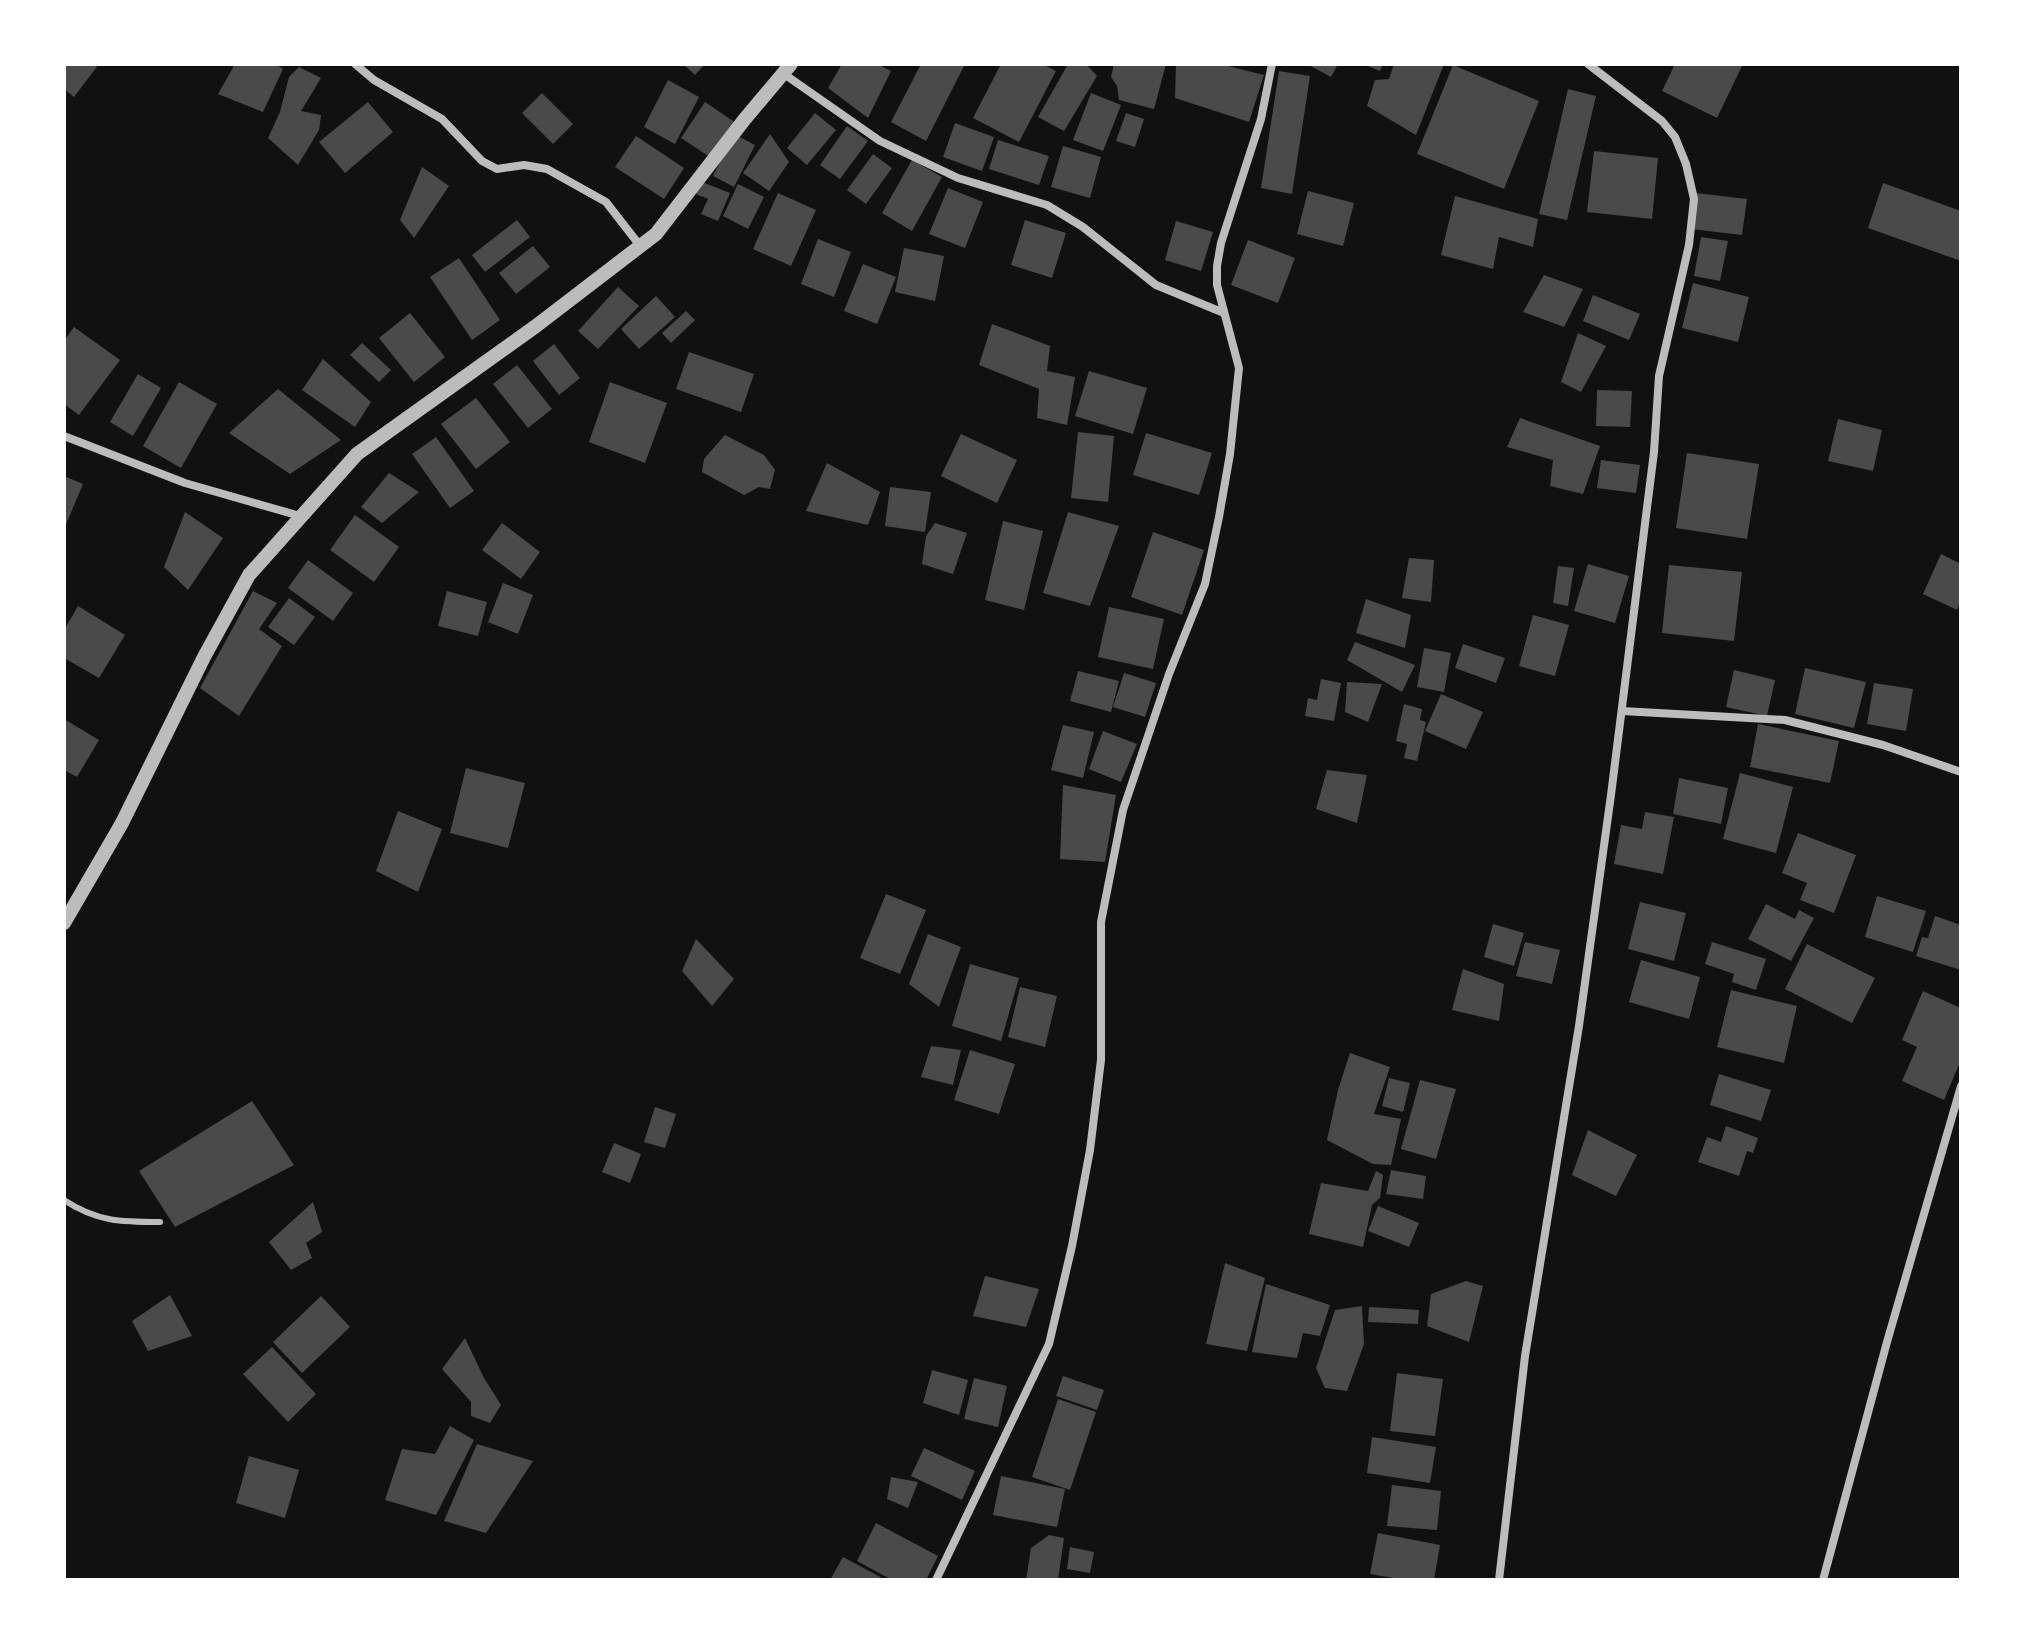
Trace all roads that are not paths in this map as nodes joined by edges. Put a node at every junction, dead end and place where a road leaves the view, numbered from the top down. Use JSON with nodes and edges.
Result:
{"nodes":[{"id":1,"x":355,"y":64,"type":"edge"},
{"id":2,"x":1272,"y":64,"type":"edge"},
{"id":3,"x":1588,"y":64,"type":"edge"},
{"id":4,"x":787,"y":69,"type":"edge"},
{"id":5,"x":641,"y":247,"type":"junction"},
{"id":6,"x":1224,"y":313,"type":"junction"},
{"id":7,"x":64,"y":436,"type":"edge"},
{"id":8,"x":300,"y":516,"type":"junction"},
{"id":9,"x":1622,"y":711,"type":"junction"},
{"id":10,"x":1961,"y":772,"type":"edge"},
{"id":11,"x":64,"y":923,"type":"edge"},
{"id":12,"x":1961,"y":1086,"type":"edge"},
{"id":13,"x":64,"y":1200,"type":"edge"},
{"id":14,"x":160,"y":1222,"type":"dead end"},
{"id":15,"x":936,"y":1580,"type":"edge"},
{"id":16,"x":1499,"y":1580,"type":"edge"},
{"id":17,"x":1823,"y":1580,"type":"edge"}],
"edges":[{"from":1,"to":5,"type":"street"},
{"from":2,"to":6,"type":"street"},
{"from":3,"to":9,"type":"street"},
{"from":4,"to":5,"type":"street"},
{"from":4,"to":6,"type":"street"},
{"from":5,"to":8,"type":"street"},
{"from":6,"to":15,"type":"street"},
{"from":7,"to":8,"type":"street"},
{"from":8,"to":11,"type":"street"},
{"from":9,"to":10,"type":"street"},
{"from":9,"to":16,"type":"street"},
{"from":12,"to":17,"type":"street"},
{"from":13,"to":14,"type":"lane"}]}
